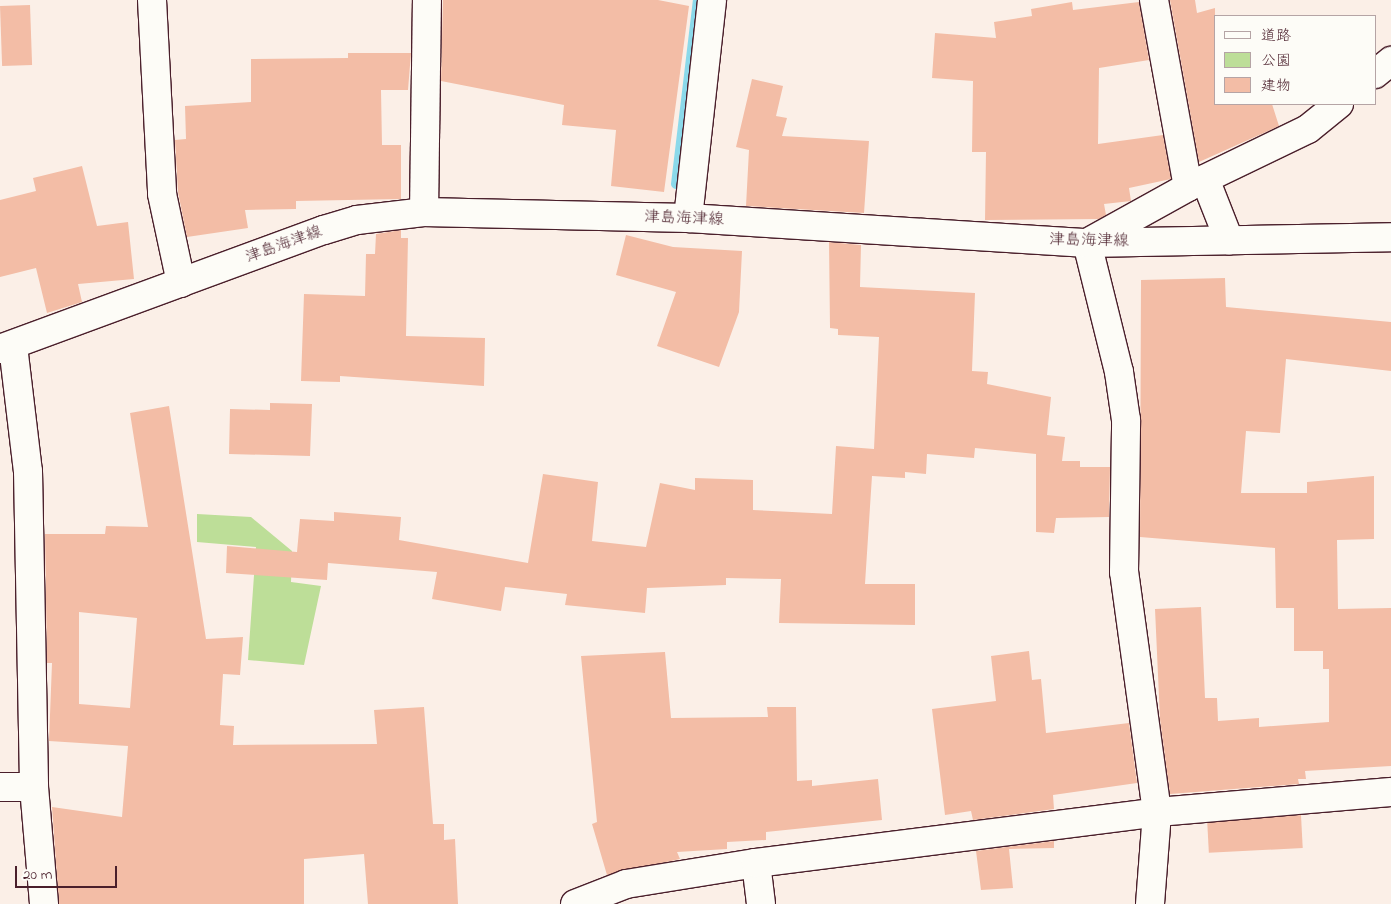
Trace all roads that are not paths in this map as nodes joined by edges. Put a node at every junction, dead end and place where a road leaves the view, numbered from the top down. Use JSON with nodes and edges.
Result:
{"nodes":[{"id":1,"x":152,"y":0,"type":"edge"},
{"id":2,"x":427,"y":0,"type":"edge"},
{"id":3,"x":712,"y":0,"type":"edge"},
{"id":4,"x":1154,"y":0,"type":"edge"},
{"id":5,"x":1391,"y":61,"type":"edge"},
{"id":6,"x":1376,"y":73,"type":"edge"},
{"id":7,"x":1338,"y":105,"type":"edge"},
{"id":8,"x":1197,"y":183,"type":"junction"},
{"id":9,"x":424,"y":212,"type":"junction"},
{"id":10,"x":688,"y":218,"type":"junction"},
{"id":11,"x":1391,"y":237,"type":"edge"},
{"id":12,"x":1229,"y":240,"type":"junction"},
{"id":13,"x":1087,"y":243,"type":"junction"},
{"id":14,"x":181,"y":283,"type":"junction"},
{"id":15,"x":6,"y":347,"type":"edge"},
{"id":16,"x":0,"y":787,"type":"edge"},
{"id":17,"x":34,"y":788,"type":"junction"},
{"id":18,"x":1391,"y":792,"type":"edge"},
{"id":19,"x":1156,"y":812,"type":"junction"},
{"id":20,"x":756,"y":863,"type":"junction"},
{"id":21,"x":44,"y":904,"type":"edge"},
{"id":22,"x":575,"y":904,"type":"edge"},
{"id":23,"x":761,"y":904,"type":"edge"},
{"id":24,"x":1150,"y":904,"type":"edge"}],
"edges":[{"from":1,"to":14,"type":"street"},
{"from":2,"to":9,"type":"street"},
{"from":3,"to":10,"type":"street"},
{"from":4,"to":8,"type":"street"},
{"from":5,"to":6,"type":"street"},
{"from":7,"to":8,"type":"street"},
{"from":8,"to":12,"type":"street"},
{"from":8,"to":13,"type":"street"},
{"from":9,"to":10,"type":"street","name":"津島海津線"},
{"from":9,"to":14,"type":"street","name":"津島海津線"},
{"from":10,"to":13,"type":"street","name":"津島海津線"},
{"from":11,"to":12,"type":"street","name":"津島海津線"},
{"from":12,"to":13,"type":"street","name":"津島海津線"},
{"from":13,"to":19,"type":"street"},
{"from":14,"to":15,"type":"street","name":"津島海津線"},
{"from":15,"to":17,"type":"street"},
{"from":16,"to":17,"type":"street"},
{"from":17,"to":21,"type":"street"},
{"from":18,"to":19,"type":"street"},
{"from":19,"to":20,"type":"street"},
{"from":19,"to":24,"type":"street"},
{"from":20,"to":22,"type":"street"},
{"from":20,"to":23,"type":"street"}]}
